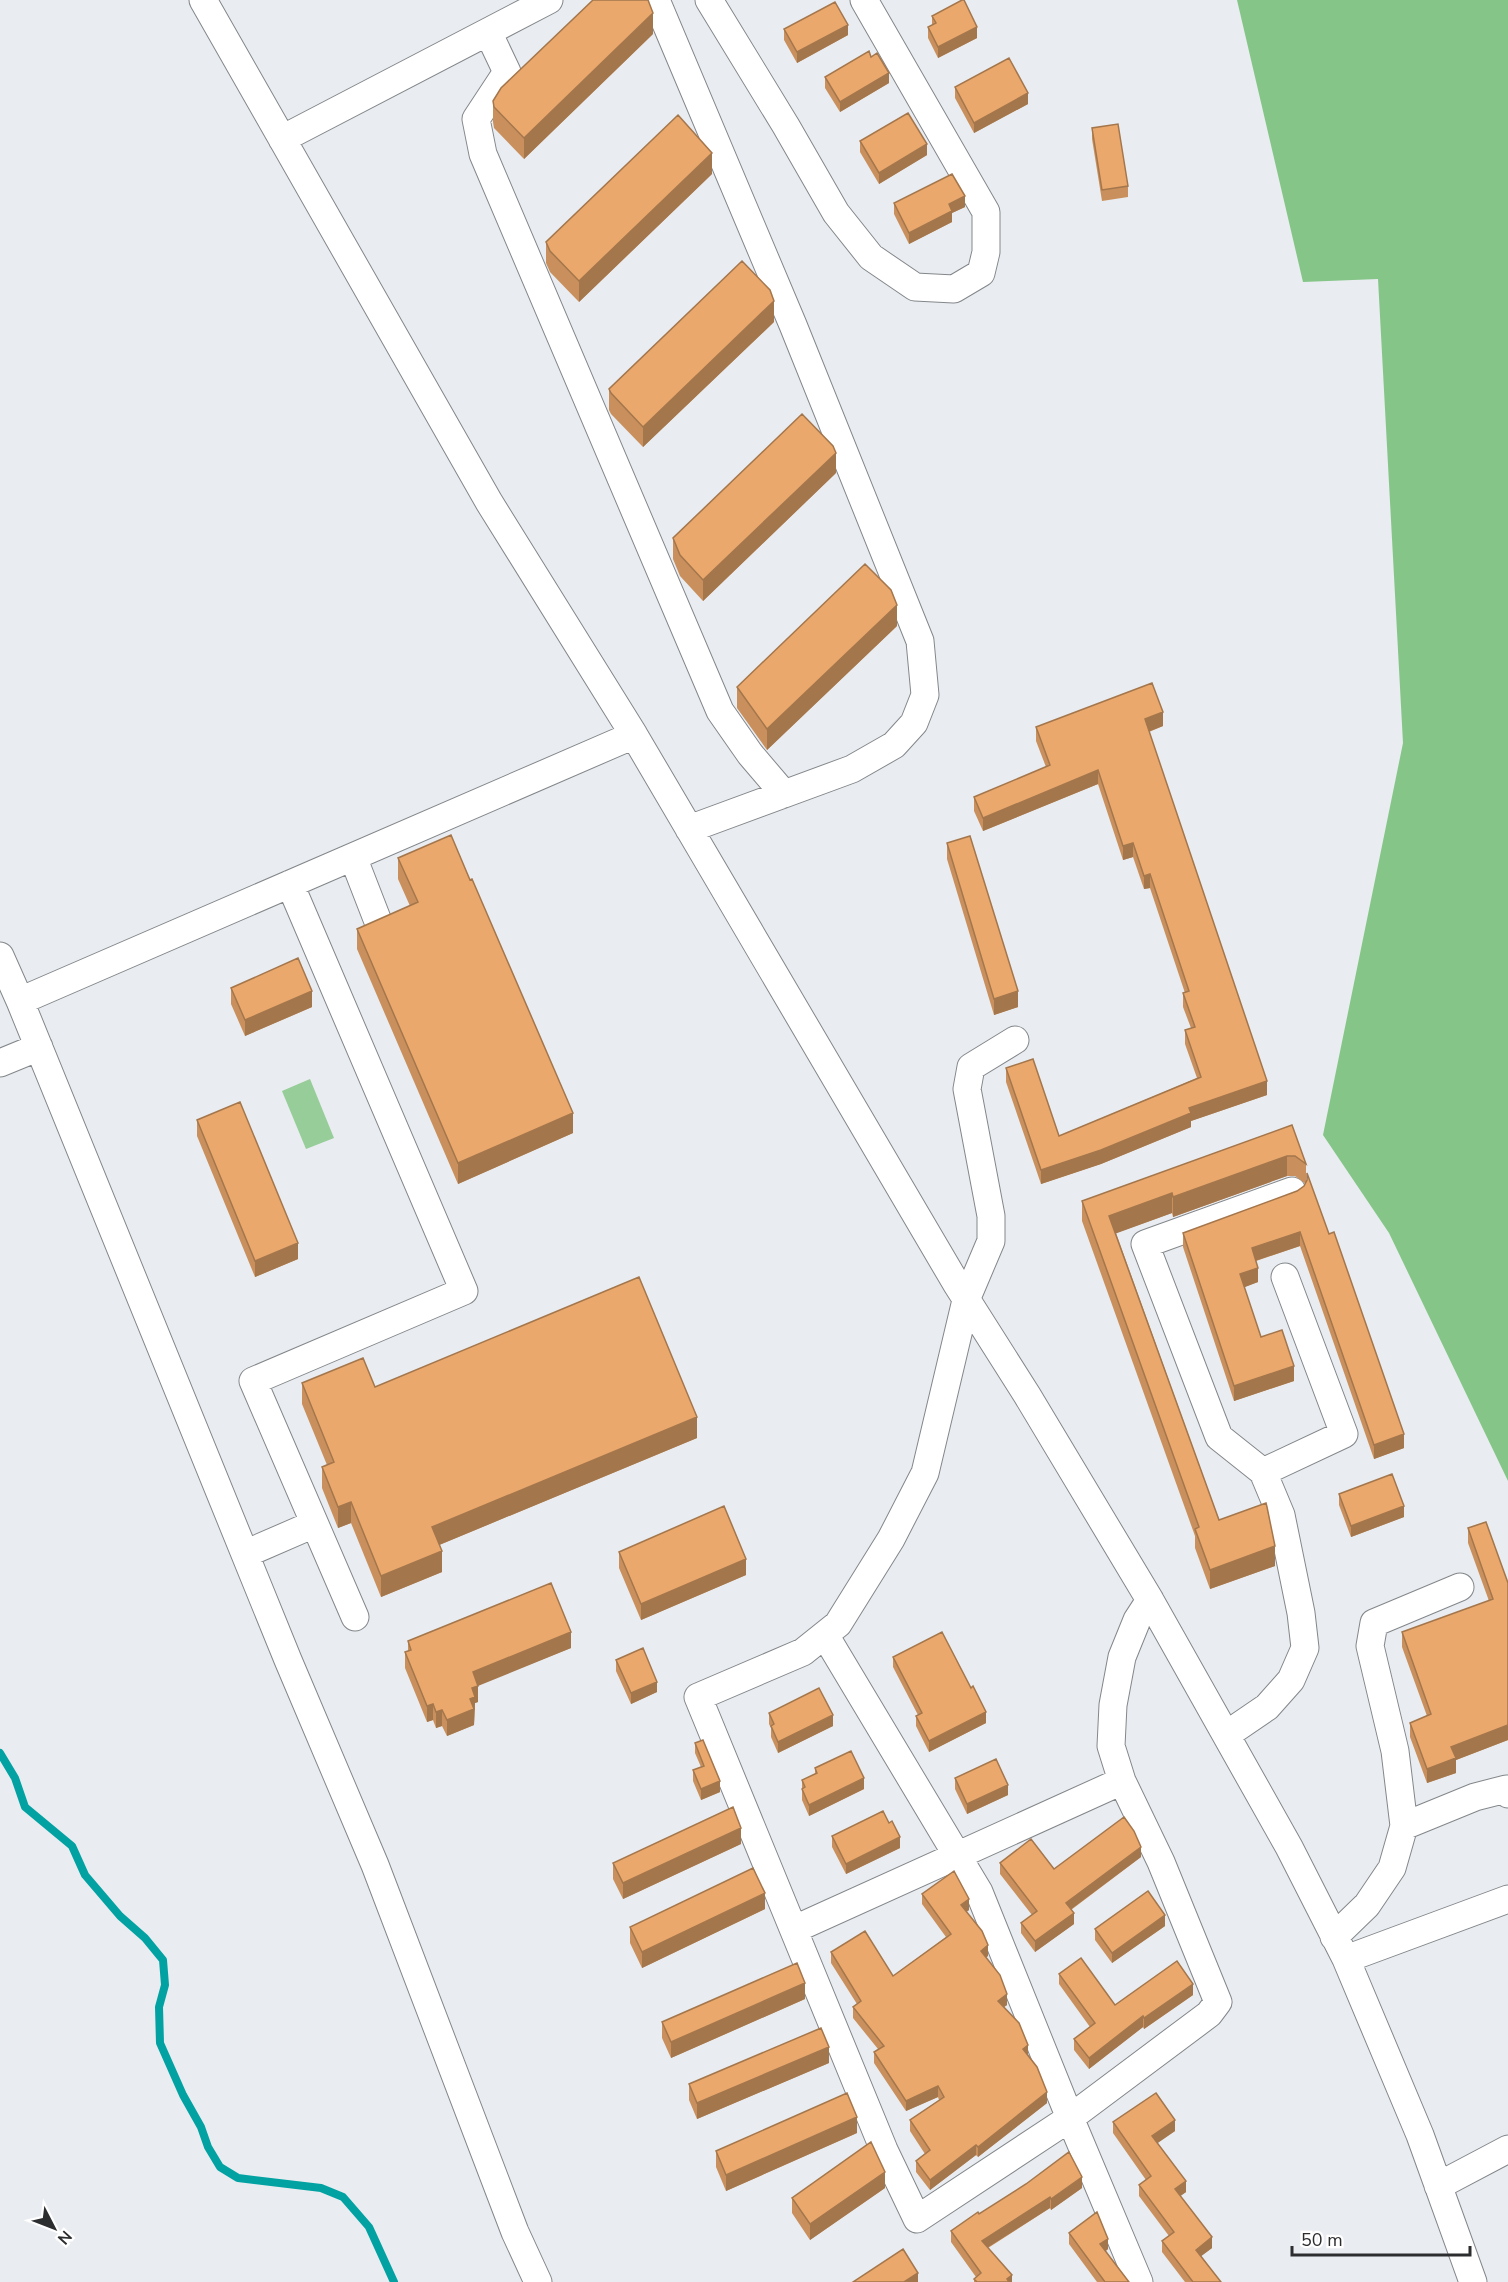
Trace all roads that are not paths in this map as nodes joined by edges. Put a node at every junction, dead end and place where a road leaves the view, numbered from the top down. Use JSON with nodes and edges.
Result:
{"nodes":[{"id":1,"x":203,"y":0,"type":"edge"},
{"id":2,"x":549,"y":0,"type":"edge"},
{"id":3,"x":656,"y":0,"type":"edge"},
{"id":4,"x":709,"y":0,"type":"edge"},
{"id":5,"x":864,"y":0,"type":"edge"},
{"id":6,"x":488,"y":32,"type":"junction"},
{"id":7,"x":282,"y":139,"type":"junction"},
{"id":8,"x":634,"y":735,"type":"junction"},
{"id":9,"x":784,"y":794,"type":"junction"},
{"id":10,"x":689,"y":829,"type":"junction"},
{"id":11,"x":353,"y":857,"type":"junction"},
{"id":12,"x":290,"y":885,"type":"junction"},
{"id":13,"x":379,"y":924,"type":"edge"},
{"id":14,"x":0,"y":956,"type":"edge"},
{"id":15,"x":20,"y":1001,"type":"junction"},
{"id":16,"x":1015,"y":1040,"type":"dead end"},
{"id":17,"x":39,"y":1047,"type":"junction"},
{"id":18,"x":0,"y":1062,"type":"edge"},
{"id":19,"x":1292,"y":1191,"type":"edge"},
{"id":20,"x":1285,"y":1277,"type":"dead end"},
{"id":21,"x":966,"y":1300,"type":"junction"},
{"id":22,"x":1263,"y":1472,"type":"junction"},
{"id":23,"x":314,"y":1524,"type":"junction"},
{"id":24,"x":245,"y":1554,"type":"junction"},
{"id":25,"x":1460,"y":1587,"type":"dead end"},
{"id":26,"x":1150,"y":1600,"type":"junction"},
{"id":27,"x":354,"y":1617,"type":"dead end"},
{"id":28,"x":825,"y":1635,"type":"junction"},
{"id":29,"x":1226,"y":1735,"type":"junction"},
{"id":30,"x":1122,"y":1781,"type":"junction"},
{"id":31,"x":1508,"y":1794,"type":"edge"},
{"id":32,"x":1404,"y":1826,"type":"junction"},
{"id":33,"x":957,"y":1854,"type":"junction"},
{"id":34,"x":1508,"y":1899,"type":"edge"},
{"id":35,"x":795,"y":1929,"type":"junction"},
{"id":36,"x":1340,"y":1948,"type":"junction"},
{"id":37,"x":1070,"y":2118,"type":"junction"},
{"id":38,"x":1508,"y":2149,"type":"edge"},
{"id":39,"x":1438,"y":2186,"type":"junction"},
{"id":40,"x":538,"y":2282,"type":"edge"},
{"id":41,"x":1139,"y":2282,"type":"edge"},
{"id":42,"x":1473,"y":2282,"type":"edge"}],
"edges":[{"from":1,"to":7,"type":"street"},
{"from":2,"to":6,"type":"street"},
{"from":3,"to":9,"type":"street"},
{"from":4,"to":5,"type":"street"},
{"from":6,"to":7,"type":"street"},
{"from":6,"to":9,"type":"street"},
{"from":7,"to":8,"type":"street"},
{"from":8,"to":10,"type":"street"},
{"from":8,"to":11,"type":"street"},
{"from":9,"to":10,"type":"street"},
{"from":10,"to":21,"type":"street"},
{"from":11,"to":12,"type":"street"},
{"from":11,"to":13,"type":"street"},
{"from":12,"to":15,"type":"street"},
{"from":12,"to":23,"type":"street"},
{"from":14,"to":15,"type":"street"},
{"from":15,"to":17,"type":"street"},
{"from":16,"to":21,"type":"street"},
{"from":17,"to":18,"type":"street"},
{"from":17,"to":24,"type":"street"},
{"from":19,"to":22,"type":"street"},
{"from":20,"to":22,"type":"street"},
{"from":21,"to":26,"type":"street"},
{"from":21,"to":28,"type":"street"},
{"from":22,"to":29,"type":"street"},
{"from":23,"to":24,"type":"street"},
{"from":23,"to":27,"type":"street"},
{"from":24,"to":40,"type":"street"},
{"from":25,"to":32,"type":"street"},
{"from":26,"to":29,"type":"street"},
{"from":26,"to":30,"type":"street"},
{"from":28,"to":33,"type":"street"},
{"from":28,"to":35,"type":"street"},
{"from":29,"to":36,"type":"street"},
{"from":30,"to":33,"type":"street"},
{"from":30,"to":37,"type":"street"},
{"from":31,"to":32,"type":"street"},
{"from":32,"to":36,"type":"street"},
{"from":33,"to":35,"type":"street"},
{"from":33,"to":37,"type":"street"},
{"from":34,"to":36,"type":"street"},
{"from":35,"to":37,"type":"street"},
{"from":36,"to":39,"type":"street"},
{"from":37,"to":41,"type":"street"},
{"from":38,"to":39,"type":"street"},
{"from":39,"to":42,"type":"street"}]}
